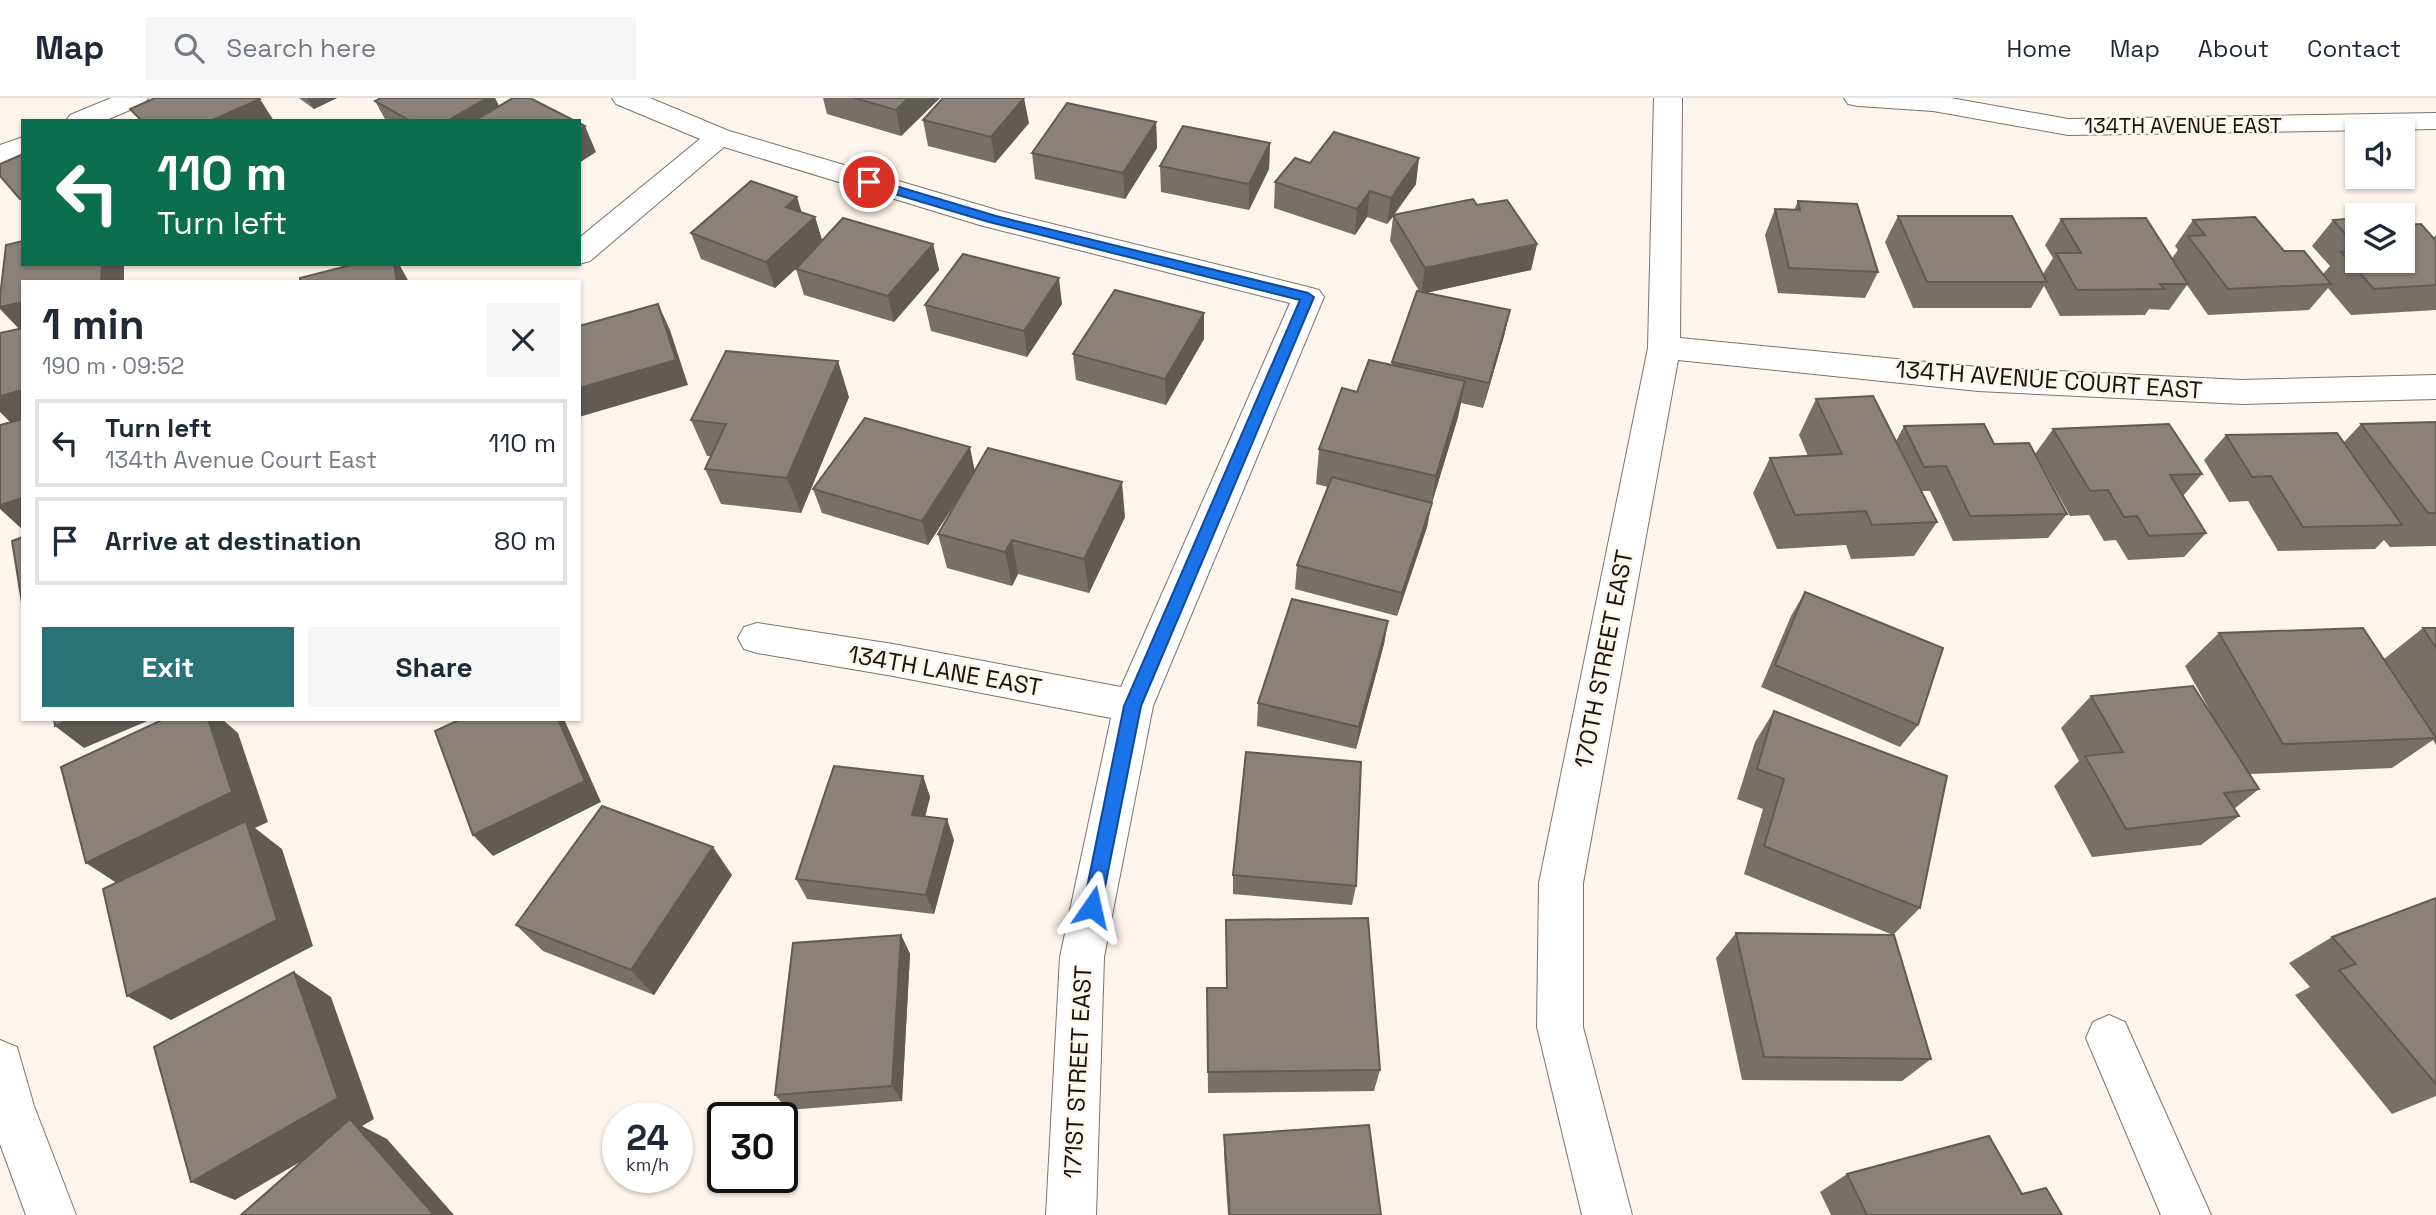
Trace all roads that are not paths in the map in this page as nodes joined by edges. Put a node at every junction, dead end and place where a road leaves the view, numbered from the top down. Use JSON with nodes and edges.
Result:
{"nodes":[{"id":1,"x":134,"y":98,"type":"edge"},
{"id":2,"x":626,"y":98,"type":"edge"},
{"id":3,"x":1668,"y":98,"type":"edge"},
{"id":4,"x":1858,"y":98,"type":"edge"},
{"id":5,"x":1966,"y":98,"type":"edge"},
{"id":6,"x":1933,"y":103,"type":"junction"},
{"id":7,"x":85,"y":119,"type":"edge"},
{"id":8,"x":2436,"y":121,"type":"edge"},
{"id":9,"x":719,"y":137,"type":"junction"},
{"id":10,"x":21,"y":146,"type":"edge"},
{"id":11,"x":0,"y":155,"type":"edge"},
{"id":12,"x":581,"y":252,"type":"edge"},
{"id":13,"x":1664,"y":348,"type":"junction"},
{"id":14,"x":2436,"y":387,"type":"edge"},
{"id":15,"x":757,"y":638,"type":"dead end"},
{"id":16,"x":1133,"y":706,"type":"junction"},
{"id":17,"x":2109,"y":1038,"type":"dead end"},
{"id":18,"x":3,"y":1094,"type":"edge"},
{"id":19,"x":51,"y":1215,"type":"edge"},
{"id":20,"x":1071,"y":1215,"type":"edge"},
{"id":21,"x":1607,"y":1215,"type":"edge"},
{"id":22,"x":2186,"y":1215,"type":"edge"}],
"edges":[{"from":1,"to":7,"type":"street"},
{"from":2,"to":9,"type":"street"},
{"from":3,"to":13,"type":"street","name":"170TH STREET EAST"},
{"from":4,"to":6,"type":"street","name":"134TH AVENUE EAST"},
{"from":5,"to":6,"type":"street","name":"134TH AVENUE EAST"},
{"from":6,"to":8,"type":"street","name":"134TH AVENUE EAST"},
{"from":9,"to":12,"type":"street"},
{"from":9,"to":16,"type":"street","name":"171ST STREET EAST"},
{"from":10,"to":11,"type":"street"},
{"from":13,"to":14,"type":"street","name":"134TH AVENUE COURT EAST"},
{"from":13,"to":21,"type":"street","name":"170TH STREET EAST"},
{"from":15,"to":16,"type":"street","name":"134TH LANE EAST"},
{"from":16,"to":20,"type":"street","name":"171ST STREET EAST"},
{"from":17,"to":22,"type":"street"},
{"from":18,"to":19,"type":"street"}]}
